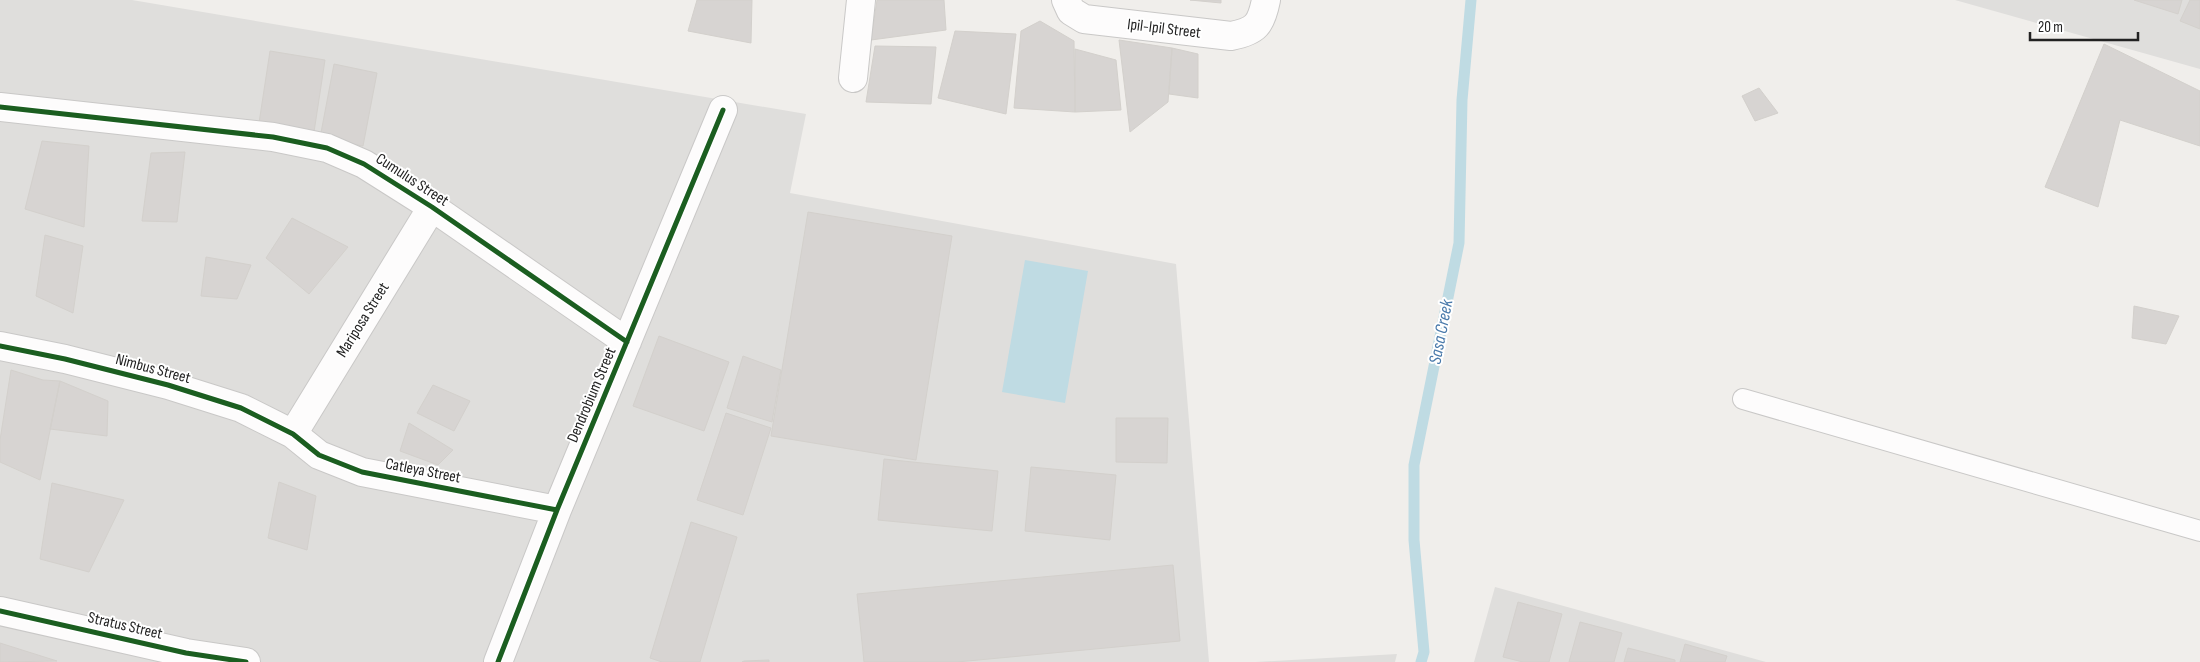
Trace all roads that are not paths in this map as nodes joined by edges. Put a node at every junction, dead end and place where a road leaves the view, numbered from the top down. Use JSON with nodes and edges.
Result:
{"nodes":[{"id":1,"x":861,"y":0,"type":"edge"},
{"id":2,"x":1266,"y":0,"type":"edge"},
{"id":3,"x":1069,"y":5,"type":"edge"},
{"id":4,"x":854,"y":78,"type":"dead end"},
{"id":5,"x":0,"y":107,"type":"edge"},
{"id":6,"x":723,"y":110,"type":"dead end"},
{"id":7,"x":432,"y":207,"type":"junction"},
{"id":8,"x":627,"y":342,"type":"junction"},
{"id":9,"x":0,"y":346,"type":"edge"},
{"id":10,"x":1743,"y":399,"type":"dead end"},
{"id":11,"x":293,"y":434,"type":"junction"},
{"id":12,"x":558,"y":510,"type":"junction"},
{"id":13,"x":2200,"y":531,"type":"edge"},
{"id":14,"x":0,"y":611,"type":"edge"},
{"id":15,"x":186,"y":657,"type":"edge"},
{"id":16,"x":246,"y":662,"type":"edge"},
{"id":17,"x":498,"y":662,"type":"edge"}],
"edges":[{"from":1,"to":4,"type":"street"},
{"from":2,"to":3,"type":"street","name":"Ipil-Ipil Street"},
{"from":5,"to":7,"type":"street","name":"Cumulus Street"},
{"from":6,"to":8,"type":"street","name":"Dendrobium Street"},
{"from":7,"to":8,"type":"street","name":"Cumulus Street"},
{"from":7,"to":11,"type":"street","name":"Mariposa Street"},
{"from":8,"to":12,"type":"street","name":"Dendrobium Street"},
{"from":9,"to":11,"type":"street","name":"Nimbus Street"},
{"from":10,"to":13,"type":"lane"},
{"from":11,"to":12,"type":"street","name":"Catleya Street"},
{"from":12,"to":17,"type":"street","name":"Dendrobium Street"},
{"from":14,"to":15,"type":"street","name":"Stratus Street"},
{"from":15,"to":16,"type":"street","name":"Stratus Street"}]}
